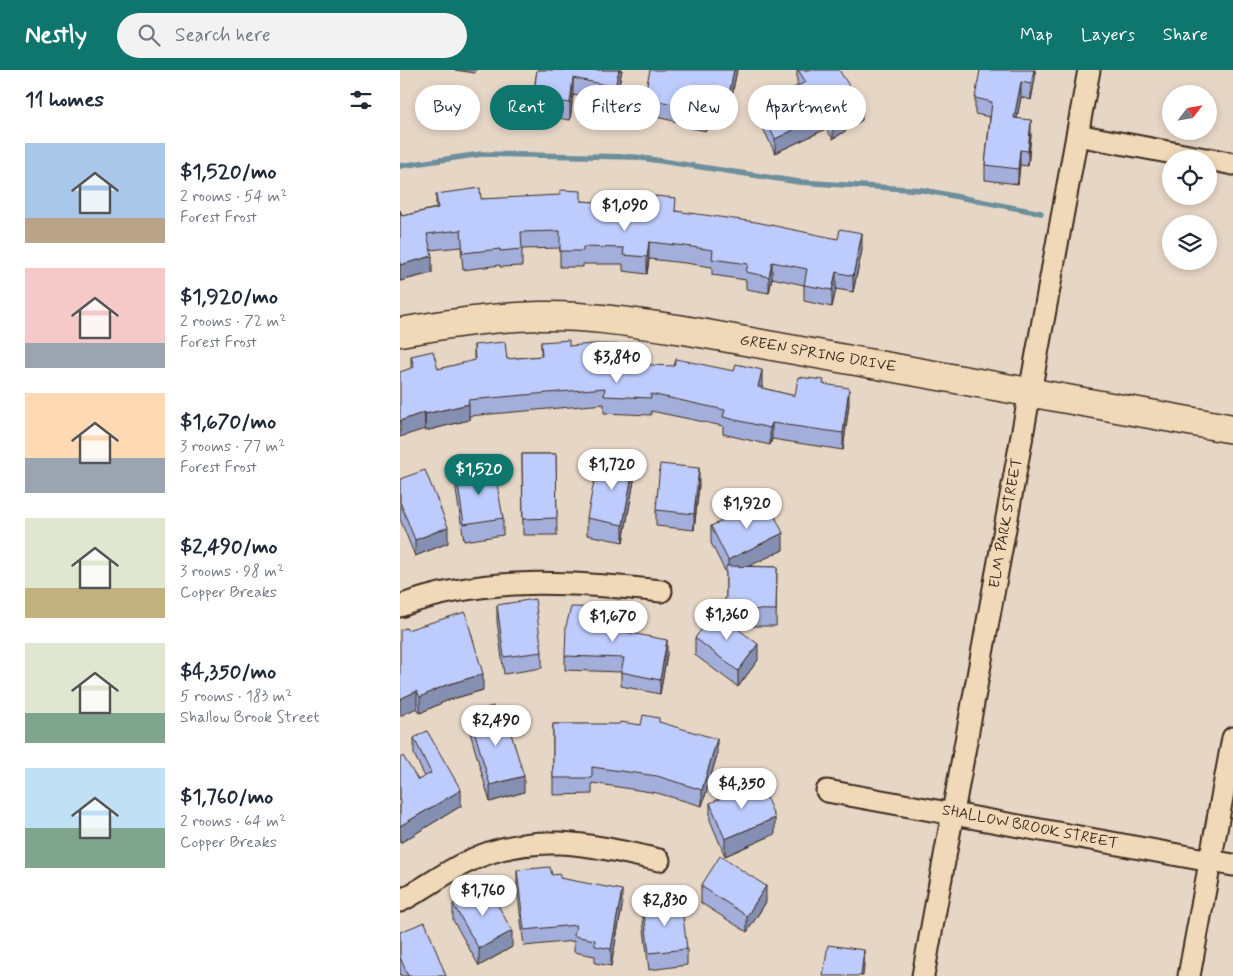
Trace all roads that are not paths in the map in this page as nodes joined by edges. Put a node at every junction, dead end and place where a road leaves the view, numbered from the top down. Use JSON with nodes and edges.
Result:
{"nodes":[{"id":1,"x":1089,"y":70,"type":"edge"},
{"id":2,"x":1077,"y":135,"type":"junction"},
{"id":3,"x":1162,"y":151,"type":"edge"},
{"id":4,"x":1217,"y":161,"type":"edge"},
{"id":5,"x":1233,"y":164,"type":"edge"},
{"id":6,"x":400,"y":332,"type":"edge"},
{"id":7,"x":1029,"y":391,"type":"junction"},
{"id":8,"x":1233,"y":429,"type":"edge"},
{"id":9,"x":661,"y":592,"type":"dead end"},
{"id":10,"x":400,"y":606,"type":"edge"},
{"id":11,"x":1233,"y":738,"type":"edge"},
{"id":12,"x":827,"y":791,"type":"dead end"},
{"id":13,"x":954,"y":813,"type":"junction"},
{"id":14,"x":659,"y":860,"type":"dead end"},
{"id":15,"x":1210,"y":861,"type":"junction"},
{"id":16,"x":1233,"y":865,"type":"edge"},
{"id":17,"x":400,"y":901,"type":"edge"},
{"id":18,"x":924,"y":976,"type":"edge"},
{"id":19,"x":1189,"y":976,"type":"edge"}],
"edges":[{"from":1,"to":2,"type":"street","name":"ELM PARK STREET"},
{"from":2,"to":3,"type":"street"},
{"from":2,"to":7,"type":"street","name":"ELM PARK STREET"},
{"from":4,"to":5,"type":"street"},
{"from":6,"to":7,"type":"street","name":"GREEN SPRING DRIVE"},
{"from":7,"to":8,"type":"street","name":"GREEN SPRING DRIVE"},
{"from":7,"to":13,"type":"street","name":"ELM PARK STREET"},
{"from":9,"to":10,"type":"street"},
{"from":11,"to":15,"type":"street"},
{"from":12,"to":13,"type":"street","name":"SHALLOW BROOK STREET"},
{"from":13,"to":15,"type":"street","name":"SHALLOW BROOK STREET"},
{"from":13,"to":18,"type":"street","name":"ELM PARK STREET"},
{"from":14,"to":17,"type":"street"},
{"from":15,"to":16,"type":"street","name":"SHALLOW BROOK STREET"},
{"from":15,"to":19,"type":"street"}]}
